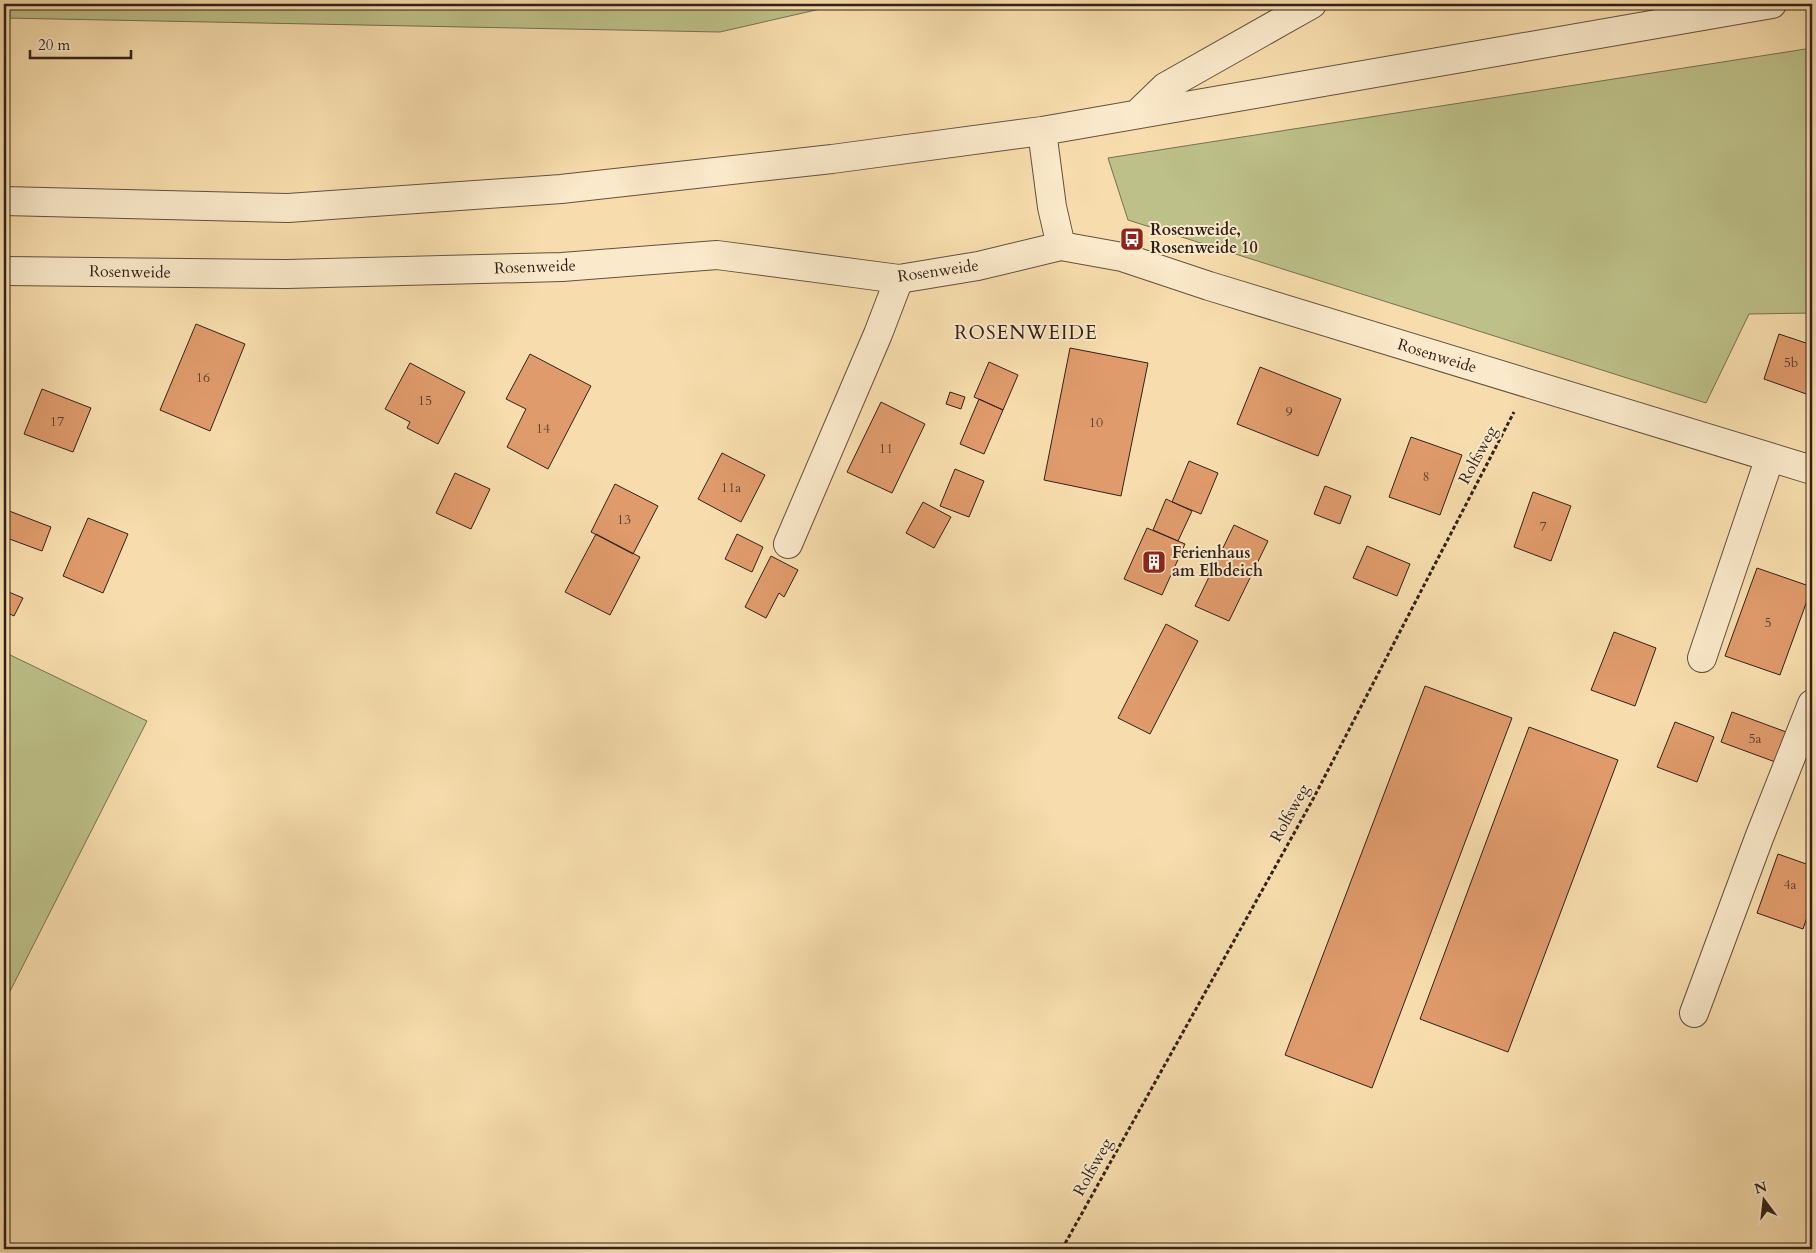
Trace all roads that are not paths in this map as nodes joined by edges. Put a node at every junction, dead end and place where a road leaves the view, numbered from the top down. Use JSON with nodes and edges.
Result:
{"nodes":[{"id":1,"x":1312,"y":4,"type":"edge"},
{"id":2,"x":1772,"y":4,"type":"edge"},
{"id":3,"x":1137,"y":114,"type":"junction"},
{"id":4,"x":1042,"y":131,"type":"junction"},
{"id":5,"x":4,"y":201,"type":"edge"},
{"id":6,"x":1062,"y":246,"type":"junction"},
{"id":7,"x":4,"y":271,"type":"edge"},
{"id":8,"x":899,"y":279,"type":"junction"},
{"id":9,"x":1770,"y":457,"type":"junction"},
{"id":10,"x":1812,"y":470,"type":"edge"},
{"id":11,"x":788,"y":544,"type":"dead end"},
{"id":12,"x":1702,"y":658,"type":"dead end"},
{"id":13,"x":1812,"y":704,"type":"edge"},
{"id":14,"x":1804,"y":746,"type":"edge"},
{"id":15,"x":1694,"y":1013,"type":"dead end"}],
"edges":[{"from":1,"to":3,"type":"street"},
{"from":2,"to":3,"type":"street"},
{"from":3,"to":4,"type":"street"},
{"from":4,"to":5,"type":"street"},
{"from":4,"to":6,"type":"street"},
{"from":6,"to":8,"type":"street","name":"Rosenweide"},
{"from":6,"to":9,"type":"street","name":"Rosenweide"},
{"from":7,"to":8,"type":"street","name":"Rosenweide"},
{"from":8,"to":11,"type":"street"},
{"from":9,"to":10,"type":"street","name":"Rosenweide"},
{"from":9,"to":12,"type":"street"},
{"from":13,"to":14,"type":"street"},
{"from":14,"to":15,"type":"street"}]}
